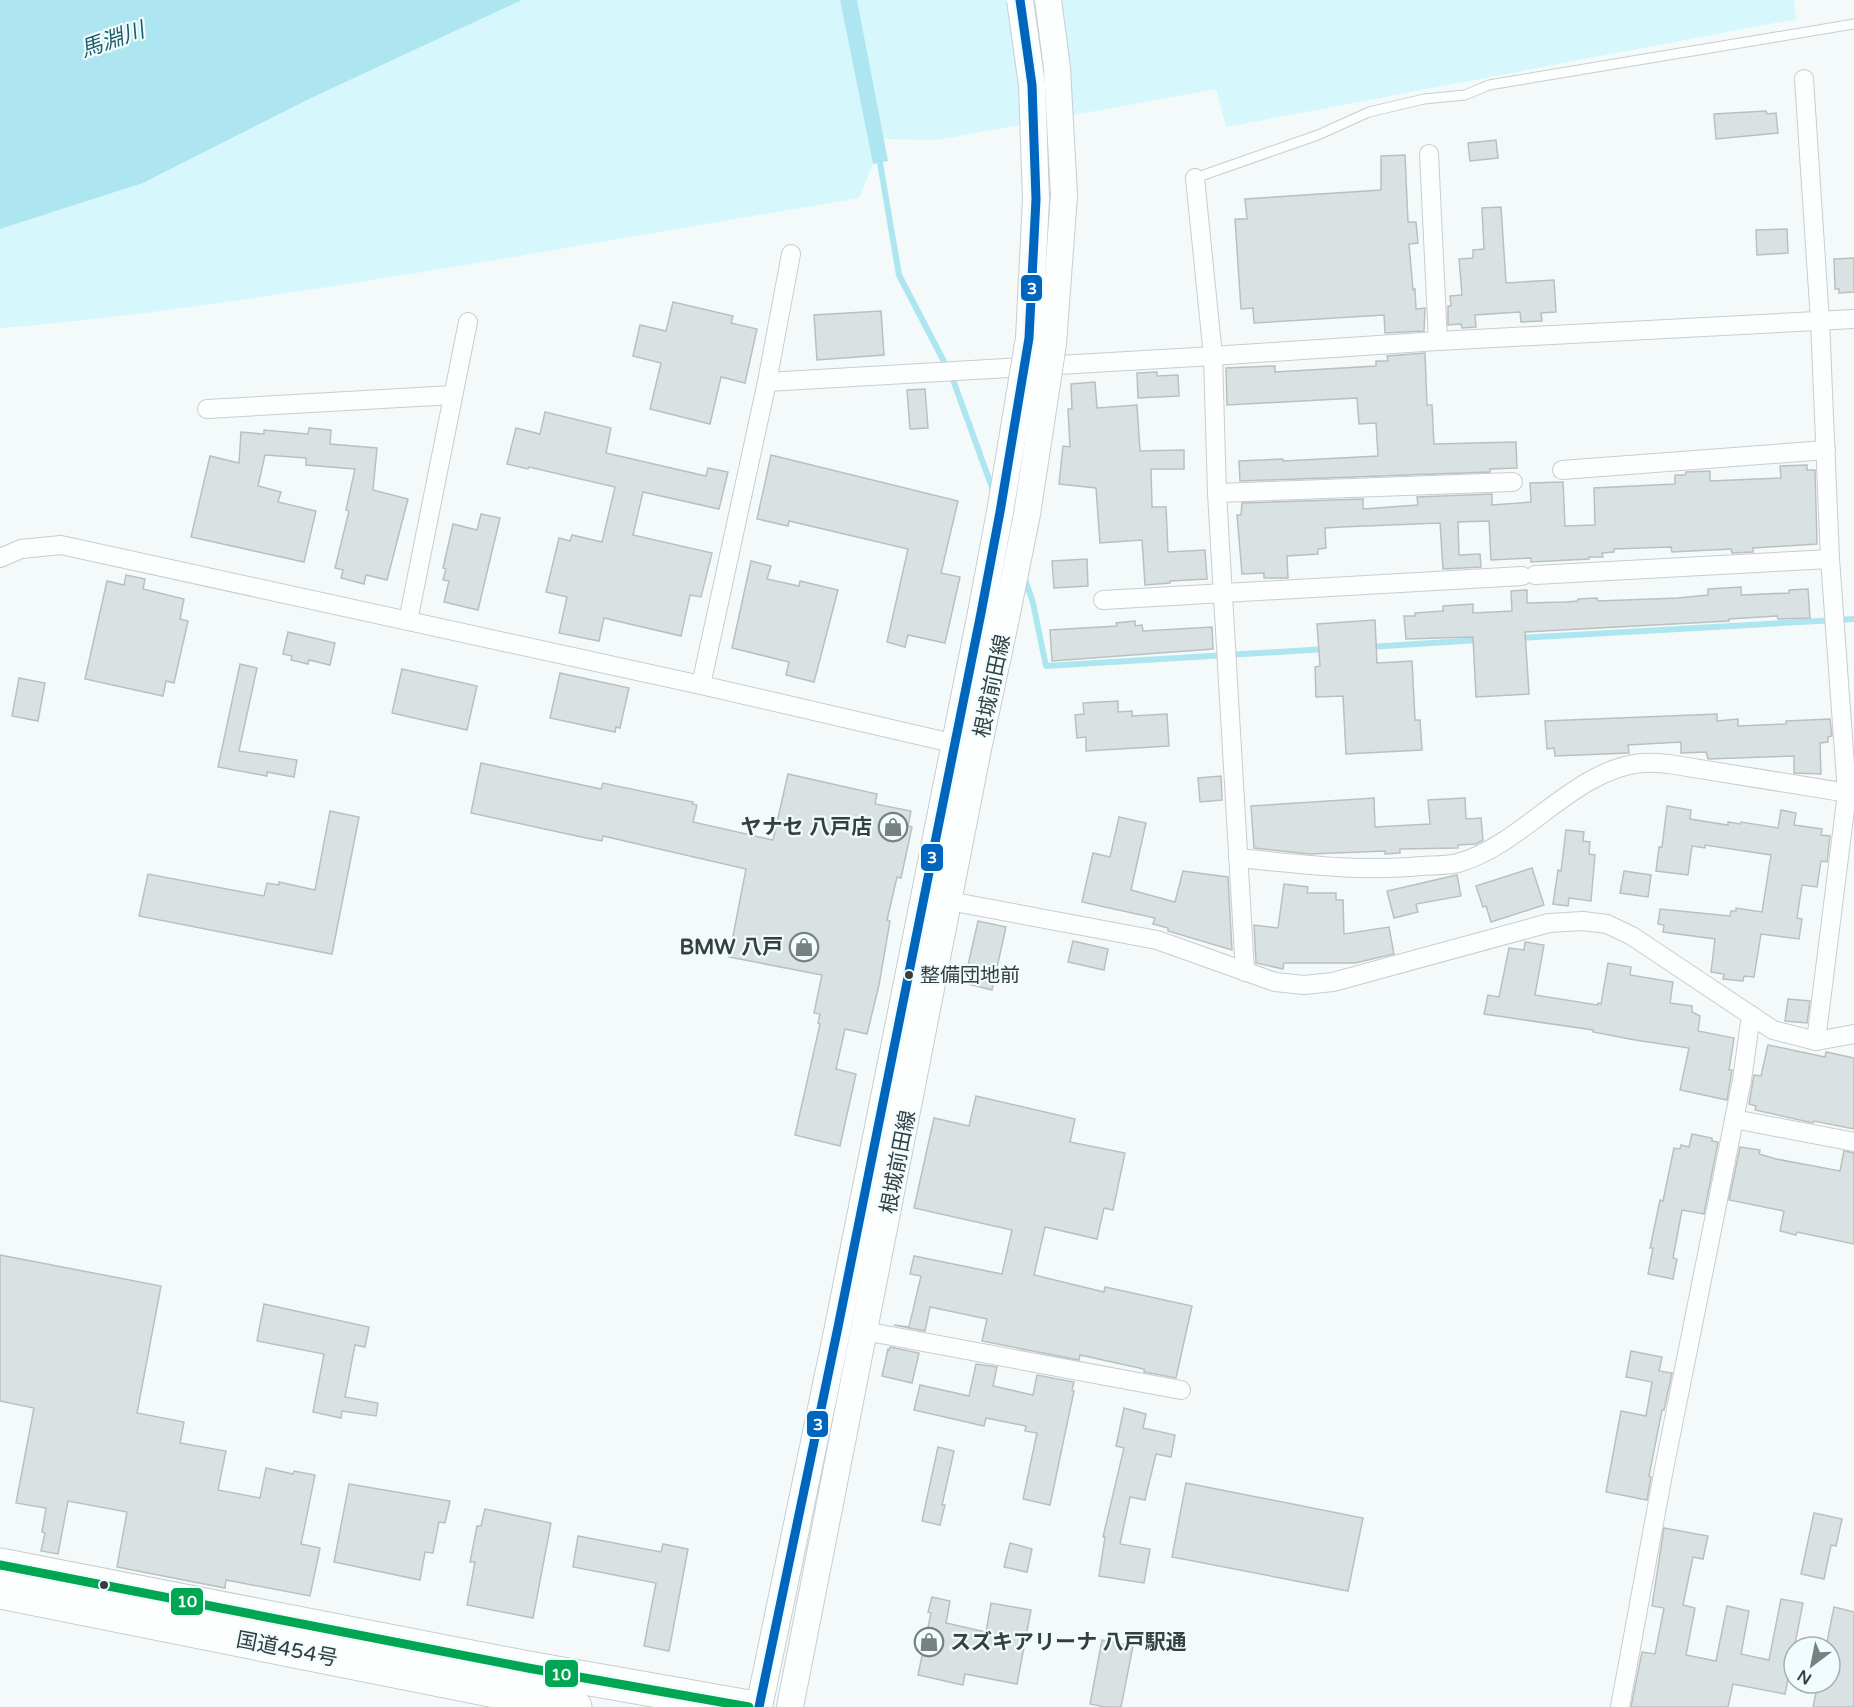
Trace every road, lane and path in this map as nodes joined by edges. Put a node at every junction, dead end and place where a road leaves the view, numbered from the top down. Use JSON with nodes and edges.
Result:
{"nodes":[{"id":1,"x":1020,"y":0,"type":"edge"},
{"id":2,"x":1048,"y":0,"type":"edge"},
{"id":3,"x":1854,"y":24,"type":"edge"},
{"id":4,"x":1804,"y":80,"type":"dead end"},
{"id":5,"x":1429,"y":154,"type":"dead end"},
{"id":6,"x":1195,"y":177,"type":"joint"},
{"id":7,"x":791,"y":254,"type":"dead end"},
{"id":8,"x":1854,"y":319,"type":"edge"},
{"id":9,"x":1821,"y":321,"type":"junction"},
{"id":10,"x":468,"y":322,"type":"dead end"},
{"id":11,"x":1438,"y":341,"type":"junction"},
{"id":12,"x":1213,"y":356,"type":"junction"},
{"id":13,"x":767,"y":382,"type":"junction"},
{"id":14,"x":453,"y":395,"type":"junction"},
{"id":15,"x":207,"y":410,"type":"dead end"},
{"id":16,"x":1826,"y":450,"type":"junction"},
{"id":17,"x":1562,"y":470,"type":"dead end"},
{"id":18,"x":1513,"y":482,"type":"dead end"},
{"id":19,"x":1217,"y":493,"type":"junction"},
{"id":20,"x":0,"y":558,"type":"edge"},
{"id":21,"x":1830,"y":559,"type":"junction"},
{"id":22,"x":1223,"y":594,"type":"junction"},
{"id":23,"x":1103,"y":600,"type":"dead end"},
{"id":24,"x":408,"y":621,"type":"junction"},
{"id":25,"x":701,"y":685,"type":"junction"},
{"id":26,"x":967,"y":746,"type":"junction"},
{"id":27,"x":1850,"y":794,"type":"edge"},
{"id":28,"x":1238,"y":858,"type":"junction"},
{"id":29,"x":949,"y":901,"type":"junction"},
{"id":30,"x":1245,"y":972,"type":"junction"},
{"id":31,"x":1751,"y":1015,"type":"junction"},
{"id":32,"x":1854,"y":1034,"type":"edge"},
{"id":33,"x":1816,"y":1041,"type":"junction"},
{"id":34,"x":1734,"y":1119,"type":"junction"},
{"id":35,"x":1854,"y":1142,"type":"edge"},
{"id":36,"x":864,"y":1331,"type":"junction"},
{"id":37,"x":1181,"y":1390,"type":"dead end"},
{"id":38,"x":0,"y":1565,"type":"edge"},
{"id":39,"x":0,"y":1592,"type":"edge"},
{"id":40,"x":574,"y":1707,"type":"edge"},
{"id":41,"x":749,"y":1707,"type":"edge"},
{"id":42,"x":759,"y":1707,"type":"edge"},
{"id":43,"x":790,"y":1707,"type":"edge"},
{"id":44,"x":1620,"y":1707,"type":"edge"}],
"edges":[{"from":1,"to":26,"type":"street","name":"根城前田線","bridge":true},
{"from":2,"to":26,"type":"street","name":"根城前田線","bridge":true},
{"from":3,"to":6,"type":"lane"},
{"from":4,"to":9,"type":"street"},
{"from":5,"to":11,"type":"street"},
{"from":6,"to":12,"type":"street"},
{"from":7,"to":13,"type":"street"},
{"from":8,"to":9,"type":"street"},
{"from":9,"to":11,"type":"street"},
{"from":9,"to":16,"type":"street"},
{"from":10,"to":14,"type":"street"},
{"from":11,"to":12,"type":"street"},
{"from":12,"to":13,"type":"street"},
{"from":12,"to":19,"type":"street"},
{"from":13,"to":25,"type":"street"},
{"from":14,"to":15,"type":"street"},
{"from":14,"to":24,"type":"street"},
{"from":16,"to":17,"type":"street"},
{"from":16,"to":21,"type":"street"},
{"from":18,"to":19,"type":"street"},
{"from":19,"to":22,"type":"street"},
{"from":20,"to":24,"type":"street"},
{"from":21,"to":22,"type":"street"},
{"from":21,"to":27,"type":"street"},
{"from":22,"to":23,"type":"street"},
{"from":22,"to":28,"type":"street"},
{"from":24,"to":25,"type":"street"},
{"from":25,"to":26,"type":"street"},
{"from":26,"to":29,"type":"street","name":"根城前田線"},
{"from":26,"to":42,"type":"street","name":"根城前田線"},
{"from":27,"to":28,"type":"street"},
{"from":27,"to":33,"type":"street"},
{"from":28,"to":30,"type":"street"},
{"from":29,"to":30,"type":"street"},
{"from":29,"to":36,"type":"street","name":"根城前田線"},
{"from":30,"to":31,"type":"street"},
{"from":31,"to":33,"type":"street"},
{"from":31,"to":34,"type":"street"},
{"from":32,"to":33,"type":"street"},
{"from":34,"to":35,"type":"street"},
{"from":34,"to":44,"type":"street"},
{"from":36,"to":37,"type":"street"},
{"from":36,"to":43,"type":"street","name":"根城前田線"},
{"from":38,"to":41,"type":"highway","name":"国道454号"},
{"from":39,"to":40,"type":"highway","name":"国道454号"}]}
